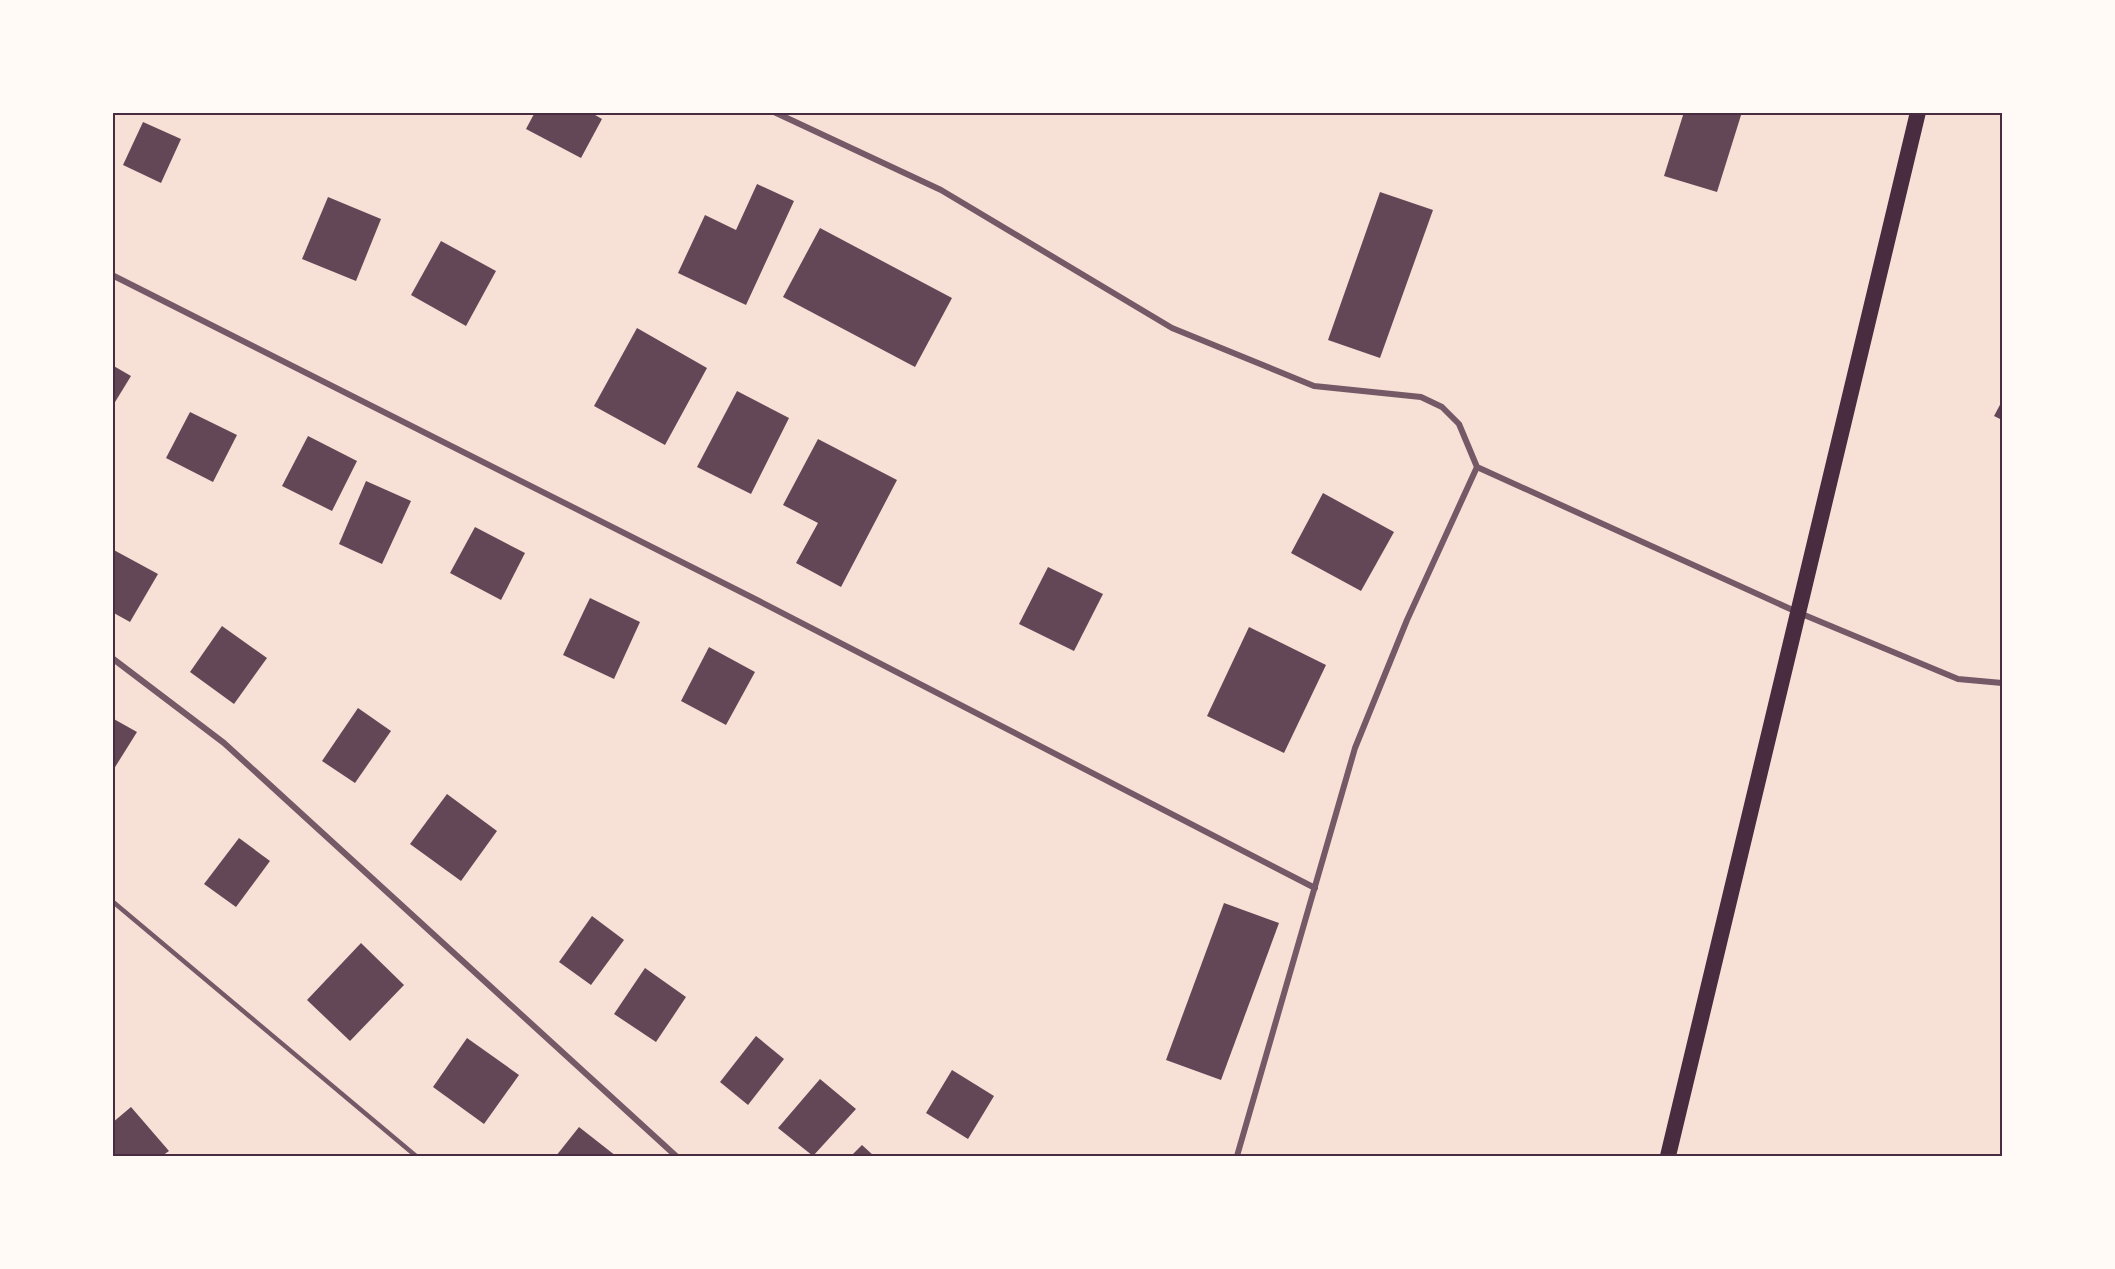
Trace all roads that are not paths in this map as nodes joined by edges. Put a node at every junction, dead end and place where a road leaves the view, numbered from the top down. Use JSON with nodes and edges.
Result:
{"nodes":[{"id":1,"x":774,"y":112,"type":"edge"},
{"id":2,"x":1918,"y":112,"type":"edge"},
{"id":3,"x":112,"y":275,"type":"edge"},
{"id":4,"x":1477,"y":467,"type":"junction"},
{"id":5,"x":1797,"y":612,"type":"junction"},
{"id":6,"x":112,"y":658,"type":"edge"},
{"id":7,"x":2002,"y":683,"type":"edge"},
{"id":8,"x":1316,"y":888,"type":"junction"},
{"id":9,"x":112,"y":901,"type":"edge"},
{"id":10,"x":416,"y":1156,"type":"edge"},
{"id":11,"x":676,"y":1156,"type":"edge"},
{"id":12,"x":1237,"y":1156,"type":"edge"},
{"id":13,"x":1668,"y":1156,"type":"edge"}],
"edges":[{"from":1,"to":4,"type":"street"},
{"from":2,"to":5,"type":"highway"},
{"from":3,"to":8,"type":"street"},
{"from":4,"to":5,"type":"street"},
{"from":4,"to":8,"type":"street"},
{"from":5,"to":7,"type":"street"},
{"from":5,"to":13,"type":"highway"},
{"from":6,"to":11,"type":"street"},
{"from":8,"to":12,"type":"street"},
{"from":9,"to":10,"type":"lane"}]}
